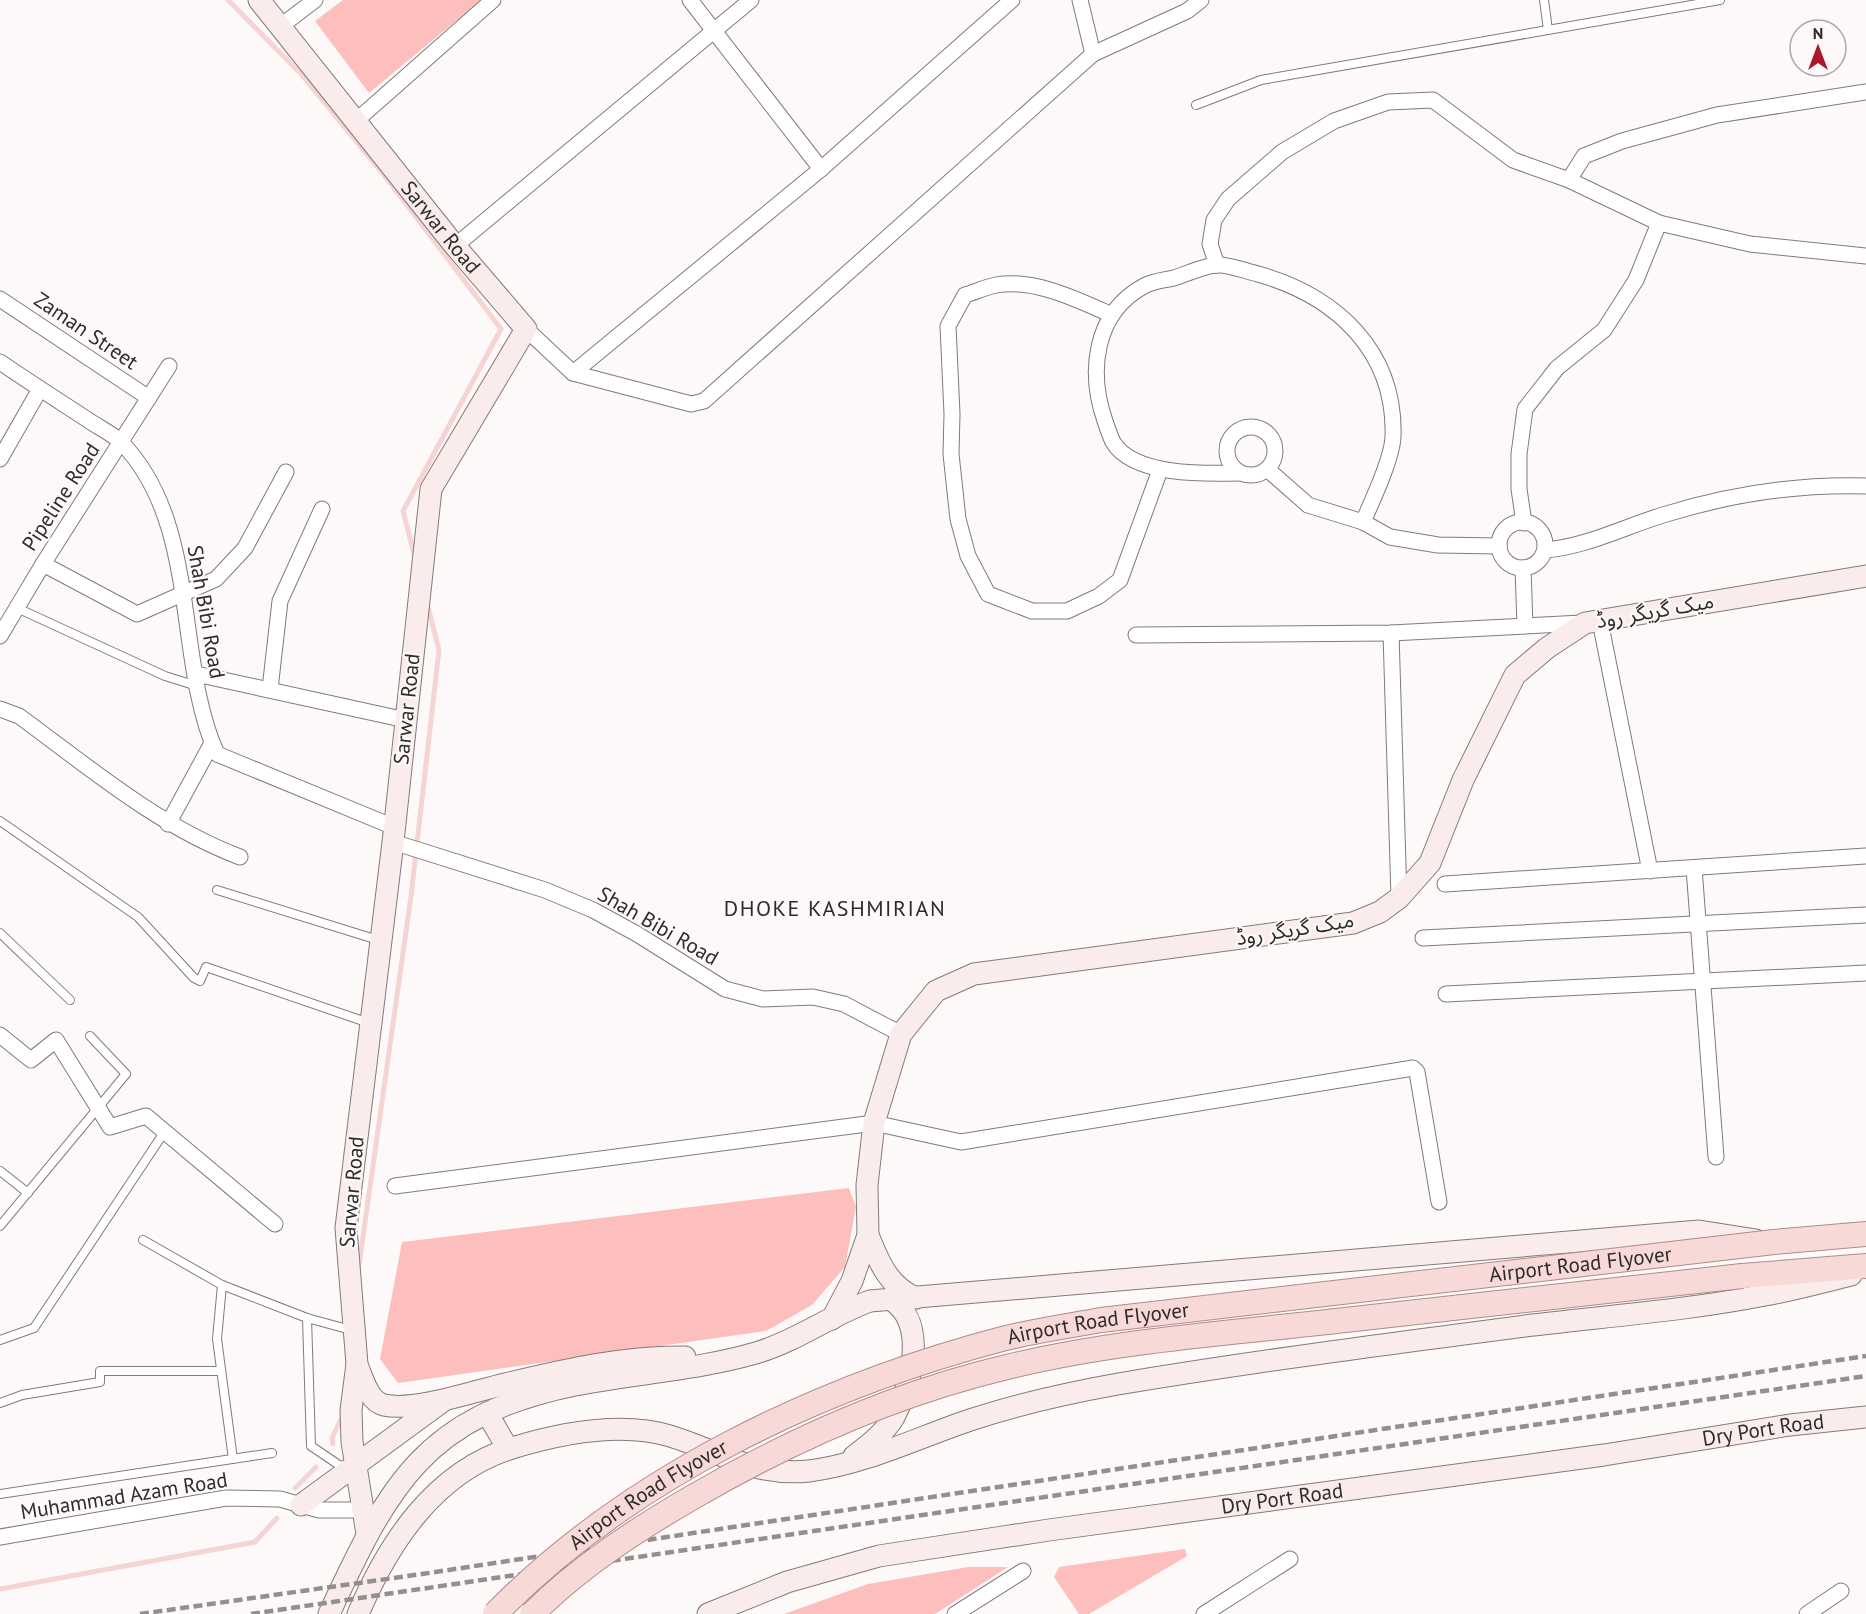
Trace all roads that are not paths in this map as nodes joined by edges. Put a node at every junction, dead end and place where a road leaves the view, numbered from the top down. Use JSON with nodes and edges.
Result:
{"nodes":[{"id":1,"x":259,"y":0,"type":"edge"},
{"id":2,"x":315,"y":0,"type":"edge"},
{"id":3,"x":493,"y":0,"type":"edge"},
{"id":4,"x":690,"y":0,"type":"edge"},
{"id":5,"x":751,"y":0,"type":"edge"},
{"id":6,"x":1012,"y":0,"type":"edge"},
{"id":7,"x":1080,"y":0,"type":"edge"},
{"id":8,"x":1201,"y":0,"type":"edge"},
{"id":9,"x":1544,"y":0,"type":"edge"},
{"id":10,"x":1720,"y":0,"type":"edge"},
{"id":11,"x":281,"y":26,"type":"junction"},
{"id":12,"x":1548,"y":30,"type":"junction"},
{"id":13,"x":714,"y":31,"type":"junction"},
{"id":14,"x":1093,"y":54,"type":"junction"},
{"id":15,"x":1866,"y":92,"type":"edge"},
{"id":16,"x":1196,"y":105,"type":"dead end"},
{"id":17,"x":357,"y":120,"type":"junction"},
{"id":18,"x":821,"y":169,"type":"junction"},
{"id":19,"x":1569,"y":180,"type":"junction"},
{"id":20,"x":1659,"y":223,"type":"junction"},
{"id":21,"x":455,"y":246,"type":"junction"},
{"id":22,"x":1866,"y":256,"type":"edge"},
{"id":23,"x":1217,"y":265,"type":"junction"},
{"id":24,"x":0,"y":299,"type":"edge"},
{"id":25,"x":1112,"y":315,"type":"junction"},
{"id":26,"x":526,"y":329,"type":"junction"},
{"id":27,"x":0,"y":362,"type":"edge"},
{"id":28,"x":169,"y":366,"type":"dead end"},
{"id":29,"x":573,"y":373,"type":"junction"},
{"id":30,"x":40,"y":389,"type":"junction"},
{"id":31,"x":149,"y":398,"type":"junction"},
{"id":32,"x":121,"y":442,"type":"junction"},
{"id":33,"x":0,"y":459,"type":"edge"},
{"id":34,"x":1267,"y":469,"type":"junction"},
{"id":35,"x":1160,"y":470,"type":"junction"},
{"id":36,"x":286,"y":472,"type":"dead end"},
{"id":37,"x":1240,"y":473,"type":"junction"},
{"id":38,"x":1866,"y":486,"type":"edge"},
{"id":39,"x":322,"y":509,"type":"dead end"},
{"id":40,"x":1363,"y":522,"type":"junction"},
{"id":41,"x":1524,"y":523,"type":"junction"},
{"id":42,"x":1499,"y":546,"type":"junction"},
{"id":43,"x":1545,"y":550,"type":"junction"},
{"id":44,"x":43,"y":564,"type":"junction"},
{"id":45,"x":1523,"y":568,"type":"junction"},
{"id":46,"x":1866,"y":576,"type":"edge"},
{"id":47,"x":184,"y":594,"type":"junction"},
{"id":48,"x":17,"y":608,"type":"junction"},
{"id":49,"x":1593,"y":622,"type":"junction"},
{"id":50,"x":1525,"y":626,"type":"junction"},
{"id":51,"x":1390,"y":633,"type":"junction"},
{"id":52,"x":1136,"y":634,"type":"dead end"},
{"id":53,"x":0,"y":636,"type":"edge"},
{"id":54,"x":197,"y":680,"type":"junction"},
{"id":55,"x":270,"y":689,"type":"junction"},
{"id":56,"x":0,"y":709,"type":"edge"},
{"id":57,"x":406,"y":720,"type":"junction"},
{"id":58,"x":212,"y":743,"type":"junction"},
{"id":59,"x":0,"y":821,"type":"edge"},
{"id":60,"x":168,"y":824,"type":"junction"},
{"id":61,"x":394,"y":835,"type":"junction"},
{"id":62,"x":1866,"y":856,"type":"edge"},
{"id":63,"x":240,"y":857,"type":"dead end"},
{"id":64,"x":1694,"y":868,"type":"junction"},
{"id":65,"x":1650,"y":871,"type":"junction"},
{"id":66,"x":1445,"y":884,"type":"dead end"},
{"id":67,"x":217,"y":890,"type":"dead end"},
{"id":68,"x":1399,"y":898,"type":"junction"},
{"id":69,"x":1866,"y":915,"type":"edge"},
{"id":70,"x":1698,"y":923,"type":"junction"},
{"id":71,"x":0,"y":933,"type":"edge"},
{"id":72,"x":1423,"y":938,"type":"dead end"},
{"id":73,"x":382,"y":942,"type":"junction"},
{"id":74,"x":1866,"y":973,"type":"edge"},
{"id":75,"x":1703,"y":981,"type":"junction"},
{"id":76,"x":1446,"y":994,"type":"dead end"},
{"id":77,"x":70,"y":1000,"type":"dead end"},
{"id":78,"x":372,"y":1024,"type":"junction"},
{"id":79,"x":901,"y":1034,"type":"junction"},
{"id":80,"x":90,"y":1036,"type":"dead end"},
{"id":81,"x":3,"y":1041,"type":"edge"},
{"id":82,"x":98,"y":1108,"type":"junction"},
{"id":83,"x":874,"y":1123,"type":"junction"},
{"id":84,"x":165,"y":1131,"type":"junction"},
{"id":85,"x":1716,"y":1157,"type":"dead end"},
{"id":86,"x":0,"y":1171,"type":"edge"},
{"id":87,"x":394,"y":1186,"type":"dead end"},
{"id":88,"x":28,"y":1193,"type":"junction"},
{"id":89,"x":1439,"y":1202,"type":"dead end"},
{"id":90,"x":275,"y":1224,"type":"dead end"},
{"id":91,"x":0,"y":1226,"type":"edge"},
{"id":92,"x":1866,"y":1234,"type":"edge"},
{"id":93,"x":868,"y":1235,"type":"junction"},
{"id":94,"x":143,"y":1240,"type":"dead end"},
{"id":95,"x":1774,"y":1242,"type":"junction"},
{"id":96,"x":1866,"y":1266,"type":"edge"},
{"id":97,"x":1866,"y":1271,"type":"edge"},
{"id":98,"x":222,"y":1285,"type":"junction"},
{"id":99,"x":916,"y":1298,"type":"junction"},
{"id":100,"x":890,"y":1299,"type":"junction"},
{"id":101,"x":307,"y":1318,"type":"junction"},
{"id":102,"x":832,"y":1319,"type":"junction"},
{"id":103,"x":356,"y":1331,"type":"junction"},
{"id":104,"x":0,"y":1340,"type":"edge"},
{"id":105,"x":733,"y":1359,"type":"junction"},
{"id":106,"x":357,"y":1364,"type":"junction"},
{"id":107,"x":221,"y":1371,"type":"junction"},
{"id":108,"x":447,"y":1398,"type":"junction"},
{"id":109,"x":0,"y":1403,"type":"edge"},
{"id":110,"x":487,"y":1413,"type":"junction"},
{"id":111,"x":1866,"y":1417,"type":"edge"},
{"id":112,"x":508,"y":1449,"type":"junction"},
{"id":113,"x":272,"y":1453,"type":"dead end"},
{"id":114,"x":233,"y":1459,"type":"junction"},
{"id":115,"x":845,"y":1464,"type":"junction"},
{"id":116,"x":354,"y":1467,"type":"junction"},
{"id":117,"x":0,"y":1494,"type":"edge"},
{"id":118,"x":301,"y":1505,"type":"junction"},
{"id":119,"x":362,"y":1510,"type":"junction"},
{"id":120,"x":367,"y":1534,"type":"junction"},
{"id":121,"x":0,"y":1537,"type":"edge"},
{"id":122,"x":1290,"y":1559,"type":"dead end"},
{"id":123,"x":1023,"y":1571,"type":"dead end"},
{"id":124,"x":1841,"y":1591,"type":"dead end"},
{"id":125,"x":329,"y":1614,"type":"edge"},
{"id":126,"x":358,"y":1614,"type":"edge"},
{"id":127,"x":495,"y":1614,"type":"edge"},
{"id":128,"x":532,"y":1614,"type":"edge"},
{"id":129,"x":708,"y":1614,"type":"edge"},
{"id":130,"x":955,"y":1614,"type":"edge"},
{"id":131,"x":1204,"y":1614,"type":"edge"},
{"id":132,"x":1807,"y":1614,"type":"edge"}],
"edges":[{"from":1,"to":11,"type":"street","name":"Sarwar Road"},
{"from":2,"to":11,"type":"street"},
{"from":3,"to":17,"type":"street"},
{"from":4,"to":13,"type":"street"},
{"from":5,"to":13,"type":"street"},
{"from":6,"to":18,"type":"street"},
{"from":7,"to":14,"type":"street"},
{"from":8,"to":14,"type":"street"},
{"from":9,"to":12,"type":"lane"},
{"from":10,"to":12,"type":"lane"},
{"from":11,"to":17,"type":"street","name":"Sarwar Road"},
{"from":12,"to":16,"type":"lane"},
{"from":13,"to":18,"type":"street"},
{"from":13,"to":21,"type":"street"},
{"from":14,"to":29,"type":"street"},
{"from":15,"to":19,"type":"street"},
{"from":17,"to":21,"type":"street","name":"Sarwar Road"},
{"from":18,"to":29,"type":"street"},
{"from":19,"to":20,"type":"street"},
{"from":19,"to":23,"type":"street"},
{"from":20,"to":22,"type":"street"},
{"from":20,"to":41,"type":"street"},
{"from":21,"to":26,"type":"street","name":"Sarwar Road"},
{"from":23,"to":25,"type":"street"},
{"from":23,"to":40,"type":"street"},
{"from":24,"to":31,"type":"street","name":"Zaman Street"},
{"from":25,"to":35,"type":"street"},
{"from":25,"to":35,"type":"street"},
{"from":26,"to":29,"type":"street"},
{"from":26,"to":57,"type":"street","name":"Sarwar Road"},
{"from":27,"to":30,"type":"street","name":"Shah Bibi Road"},
{"from":28,"to":31,"type":"street","name":"Pipeline Road"},
{"from":30,"to":32,"type":"street","name":"Shah Bibi Road"},
{"from":30,"to":33,"type":"street"},
{"from":31,"to":32,"type":"street","name":"Pipeline Road"},
{"from":32,"to":44,"type":"street","name":"Pipeline Road"},
{"from":32,"to":47,"type":"street","name":"Shah Bibi Road"},
{"from":34,"to":37,"type":"street"},
{"from":34,"to":37,"type":"street"},
{"from":34,"to":40,"type":"street"},
{"from":35,"to":37,"type":"street"},
{"from":36,"to":47,"type":"street"},
{"from":38,"to":43,"type":"street"},
{"from":39,"to":55,"type":"street"},
{"from":40,"to":42,"type":"street"},
{"from":41,"to":42,"type":"street"},
{"from":41,"to":43,"type":"street"},
{"from":42,"to":45,"type":"street"},
{"from":43,"to":45,"type":"street"},
{"from":44,"to":47,"type":"street"},
{"from":44,"to":48,"type":"street","name":"Pipeline Road"},
{"from":45,"to":50,"type":"street"},
{"from":46,"to":49,"type":"street","name":"میک گریگر روڈ"},
{"from":47,"to":54,"type":"street","name":"Shah Bibi Road"},
{"from":48,"to":53,"type":"street","name":"Pipeline Road"},
{"from":48,"to":54,"type":"lane"},
{"from":49,"to":50,"type":"street"},
{"from":49,"to":65,"type":"street"},
{"from":49,"to":68,"type":"street","name":"میک گریگر روڈ"},
{"from":50,"to":51,"type":"street"},
{"from":51,"to":52,"type":"street"},
{"from":51,"to":68,"type":"street"},
{"from":54,"to":55,"type":"street"},
{"from":54,"to":58,"type":"street","name":"Shah Bibi Road"},
{"from":55,"to":57,"type":"street"},
{"from":56,"to":60,"type":"street"},
{"from":57,"to":61,"type":"street","name":"Sarwar Road"},
{"from":58,"to":60,"type":"street"},
{"from":58,"to":61,"type":"street","name":"Shah Bibi Road"},
{"from":59,"to":78,"type":"lane"},
{"from":60,"to":63,"type":"street"},
{"from":61,"to":73,"type":"street","name":"Sarwar Road"},
{"from":61,"to":79,"type":"street","name":"Shah Bibi Road"},
{"from":62,"to":64,"type":"street"},
{"from":64,"to":65,"type":"street"},
{"from":64,"to":70,"type":"street"},
{"from":65,"to":66,"type":"street"},
{"from":67,"to":73,"type":"lane"},
{"from":68,"to":79,"type":"street","name":"میک گریگر روڈ"},
{"from":69,"to":70,"type":"street"},
{"from":70,"to":72,"type":"street"},
{"from":70,"to":75,"type":"street"},
{"from":71,"to":77,"type":"lane"},
{"from":73,"to":78,"type":"street","name":"Sarwar Road"},
{"from":74,"to":75,"type":"street"},
{"from":75,"to":76,"type":"street"},
{"from":75,"to":85,"type":"street"},
{"from":78,"to":103,"type":"street","name":"Sarwar Road"},
{"from":79,"to":83,"type":"street","name":"میک گریگر روڈ"},
{"from":80,"to":82,"type":"lane"},
{"from":81,"to":82,"type":"street"},
{"from":82,"to":84,"type":"street"},
{"from":82,"to":88,"type":"lane"},
{"from":83,"to":87,"type":"street"},
{"from":83,"to":89,"type":"street"},
{"from":83,"to":93,"type":"street","name":"میک گریگر روڈ"},
{"from":84,"to":90,"type":"street"},
{"from":84,"to":104,"type":"lane"},
{"from":86,"to":88,"type":"lane"},
{"from":88,"to":91,"type":"lane"},
{"from":92,"to":95,"type":"main road","name":"Airport Road Flyover"},
{"from":93,"to":99,"type":"street","name":"میک گریگر روڈ"},
{"from":93,"to":102,"type":"street","name":"میک گریگر روڈ"},
{"from":94,"to":98,"type":"lane"},
{"from":95,"to":99,"type":"street"},
{"from":95,"to":127,"type":"main road","name":"Airport Road Flyover","bridge":true},
{"from":96,"to":128,"type":"main road","name":"Airport Road Flyover","bridge":true},
{"from":97,"to":115,"type":"street"},
{"from":98,"to":101,"type":"lane"},
{"from":98,"to":107,"type":"lane"},
{"from":99,"to":100,"type":"street"},
{"from":100,"to":102,"type":"street"},
{"from":100,"to":115,"type":"street"},
{"from":101,"to":103,"type":"lane"},
{"from":101,"to":116,"type":"lane"},
{"from":102,"to":105,"type":"street"},
{"from":103,"to":106,"type":"street","name":"Sarwar Road"},
{"from":105,"to":108,"type":"street"},
{"from":105,"to":110,"type":"street"},
{"from":106,"to":108,"type":"street"},
{"from":106,"to":116,"type":"street","name":"Sarwar Road"},
{"from":107,"to":109,"type":"lane"},
{"from":107,"to":114,"type":"lane"},
{"from":108,"to":116,"type":"street"},
{"from":110,"to":112,"type":"street"},
{"from":110,"to":120,"type":"street"},
{"from":111,"to":129,"type":"street","name":"Dry Port Road"},
{"from":112,"to":115,"type":"street"},
{"from":112,"to":126,"type":"street"},
{"from":113,"to":114,"type":"lane"},
{"from":114,"to":117,"type":"lane"},
{"from":116,"to":118,"type":"street"},
{"from":116,"to":119,"type":"street","name":"Sarwar Road"},
{"from":118,"to":119,"type":"street","name":"Muhammad Azam Road"},
{"from":118,"to":121,"type":"street","name":"Muhammad Azam Road"},
{"from":119,"to":120,"type":"street","name":"Sarwar Road"},
{"from":120,"to":125,"type":"street"},
{"from":122,"to":131,"type":"street"},
{"from":123,"to":130,"type":"street"},
{"from":124,"to":132,"type":"street"}]}
